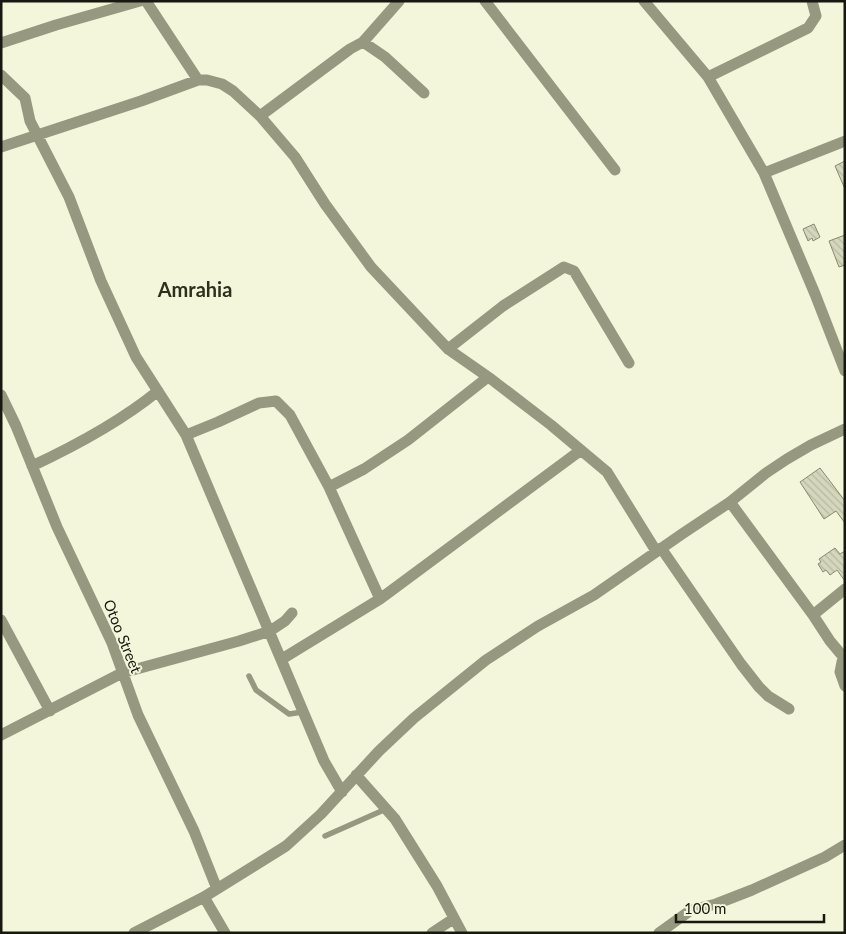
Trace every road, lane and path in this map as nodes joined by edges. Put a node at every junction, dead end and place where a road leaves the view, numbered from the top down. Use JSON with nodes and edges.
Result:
{"nodes":[{"id":1,"x":140,"y":1,"type":"edge"},
{"id":2,"x":146,"y":1,"type":"edge"},
{"id":3,"x":399,"y":1,"type":"edge"},
{"id":4,"x":485,"y":1,"type":"edge"},
{"id":5,"x":644,"y":1,"type":"edge"},
{"id":6,"x":812,"y":1,"type":"edge"},
{"id":7,"x":363,"y":42,"type":"junction"},
{"id":8,"x":1,"y":43,"type":"edge"},
{"id":9,"x":1,"y":75,"type":"edge"},
{"id":10,"x":708,"y":77,"type":"junction"},
{"id":11,"x":198,"y":80,"type":"junction"},
{"id":12,"x":424,"y":94,"type":"dead end"},
{"id":13,"x":260,"y":116,"type":"junction"},
{"id":14,"x":37,"y":135,"type":"junction"},
{"id":15,"x":845,"y":141,"type":"edge"},
{"id":16,"x":1,"y":147,"type":"edge"},
{"id":17,"x":615,"y":170,"type":"dead end"},
{"id":18,"x":764,"y":173,"type":"junction"},
{"id":19,"x":448,"y":349,"type":"junction"},
{"id":20,"x":629,"y":363,"type":"dead end"},
{"id":21,"x":845,"y":371,"type":"edge"},
{"id":22,"x":488,"y":378,"type":"junction"},
{"id":23,"x":158,"y":391,"type":"junction"},
{"id":24,"x":1,"y":395,"type":"edge"},
{"id":25,"x":845,"y":429,"type":"edge"},
{"id":26,"x":186,"y":435,"type":"junction"},
{"id":27,"x":581,"y":450,"type":"junction"},
{"id":28,"x":32,"y":466,"type":"junction"},
{"id":29,"x":329,"y":487,"type":"junction"},
{"id":30,"x":730,"y":502,"type":"junction"},
{"id":31,"x":658,"y":550,"type":"junction"},
{"id":32,"x":845,"y":589,"type":"edge"},
{"id":33,"x":380,"y":600,"type":"junction"},
{"id":34,"x":292,"y":613,"type":"dead end"},
{"id":35,"x":813,"y":615,"type":"junction"},
{"id":36,"x":1,"y":620,"type":"edge"},
{"id":37,"x":270,"y":631,"type":"junction"},
{"id":38,"x":844,"y":658,"type":"edge"},
{"id":39,"x":282,"y":659,"type":"junction"},
{"id":40,"x":122,"y":673,"type":"junction"},
{"id":41,"x":249,"y":676,"type":"dead end"},
{"id":42,"x":845,"y":686,"type":"edge"},
{"id":43,"x":789,"y":709,"type":"dead end"},
{"id":44,"x":50,"y":711,"type":"junction"},
{"id":45,"x":303,"y":712,"type":"junction"},
{"id":46,"x":1,"y":735,"type":"edge"},
{"id":47,"x":356,"y":775,"type":"junction"},
{"id":48,"x":342,"y":792,"type":"junction"},
{"id":49,"x":386,"y":809,"type":"junction"},
{"id":50,"x":325,"y":836,"type":"dead end"},
{"id":51,"x":845,"y":845,"type":"edge"},
{"id":52,"x":217,"y":888,"type":"junction"},
{"id":53,"x":204,"y":897,"type":"junction"},
{"id":54,"x":453,"y":919,"type":"junction"},
{"id":55,"x":134,"y":933,"type":"edge"},
{"id":56,"x":225,"y":933,"type":"edge"},
{"id":57,"x":432,"y":933,"type":"edge"},
{"id":58,"x":462,"y":933,"type":"edge"},
{"id":59,"x":659,"y":933,"type":"edge"}],
"edges":[{"from":1,"to":8,"type":"street"},
{"from":2,"to":11,"type":"street"},
{"from":3,"to":7,"type":"street"},
{"from":4,"to":17,"type":"street"},
{"from":5,"to":10,"type":"street"},
{"from":6,"to":10,"type":"street"},
{"from":7,"to":12,"type":"street"},
{"from":7,"to":13,"type":"street"},
{"from":9,"to":14,"type":"street"},
{"from":10,"to":18,"type":"street"},
{"from":11,"to":13,"type":"street"},
{"from":11,"to":14,"type":"street"},
{"from":13,"to":19,"type":"street"},
{"from":14,"to":16,"type":"street"},
{"from":14,"to":23,"type":"street"},
{"from":15,"to":18,"type":"street"},
{"from":18,"to":21,"type":"street"},
{"from":19,"to":20,"type":"street"},
{"from":19,"to":22,"type":"street"},
{"from":22,"to":27,"type":"street"},
{"from":22,"to":29,"type":"street"},
{"from":23,"to":26,"type":"street"},
{"from":23,"to":28,"type":"street"},
{"from":24,"to":28,"type":"street","name":"Otoo Street"},
{"from":25,"to":30,"type":"street"},
{"from":26,"to":29,"type":"street"},
{"from":26,"to":37,"type":"street"},
{"from":27,"to":31,"type":"street"},
{"from":27,"to":33,"type":"street"},
{"from":28,"to":40,"type":"street","name":"Otoo Street"},
{"from":29,"to":33,"type":"street"},
{"from":30,"to":31,"type":"street"},
{"from":30,"to":35,"type":"street"},
{"from":31,"to":43,"type":"street"},
{"from":31,"to":47,"type":"street"},
{"from":32,"to":35,"type":"street"},
{"from":33,"to":39,"type":"street"},
{"from":34,"to":37,"type":"street"},
{"from":35,"to":38,"type":"street"},
{"from":36,"to":44,"type":"street"},
{"from":37,"to":39,"type":"street"},
{"from":37,"to":40,"type":"street"},
{"from":38,"to":42,"type":"street"},
{"from":39,"to":45,"type":"street"},
{"from":40,"to":44,"type":"street"},
{"from":40,"to":52,"type":"street","name":"Otoo Street"},
{"from":41,"to":45,"type":"lane"},
{"from":44,"to":46,"type":"street"},
{"from":45,"to":48,"type":"street"},
{"from":47,"to":48,"type":"street"},
{"from":47,"to":49,"type":"street"},
{"from":48,"to":52,"type":"street"},
{"from":49,"to":50,"type":"lane"},
{"from":49,"to":54,"type":"street"},
{"from":51,"to":59,"type":"street"},
{"from":52,"to":53,"type":"street"},
{"from":53,"to":55,"type":"street"},
{"from":53,"to":56,"type":"street"},
{"from":54,"to":57,"type":"street"},
{"from":54,"to":58,"type":"street"}]}
